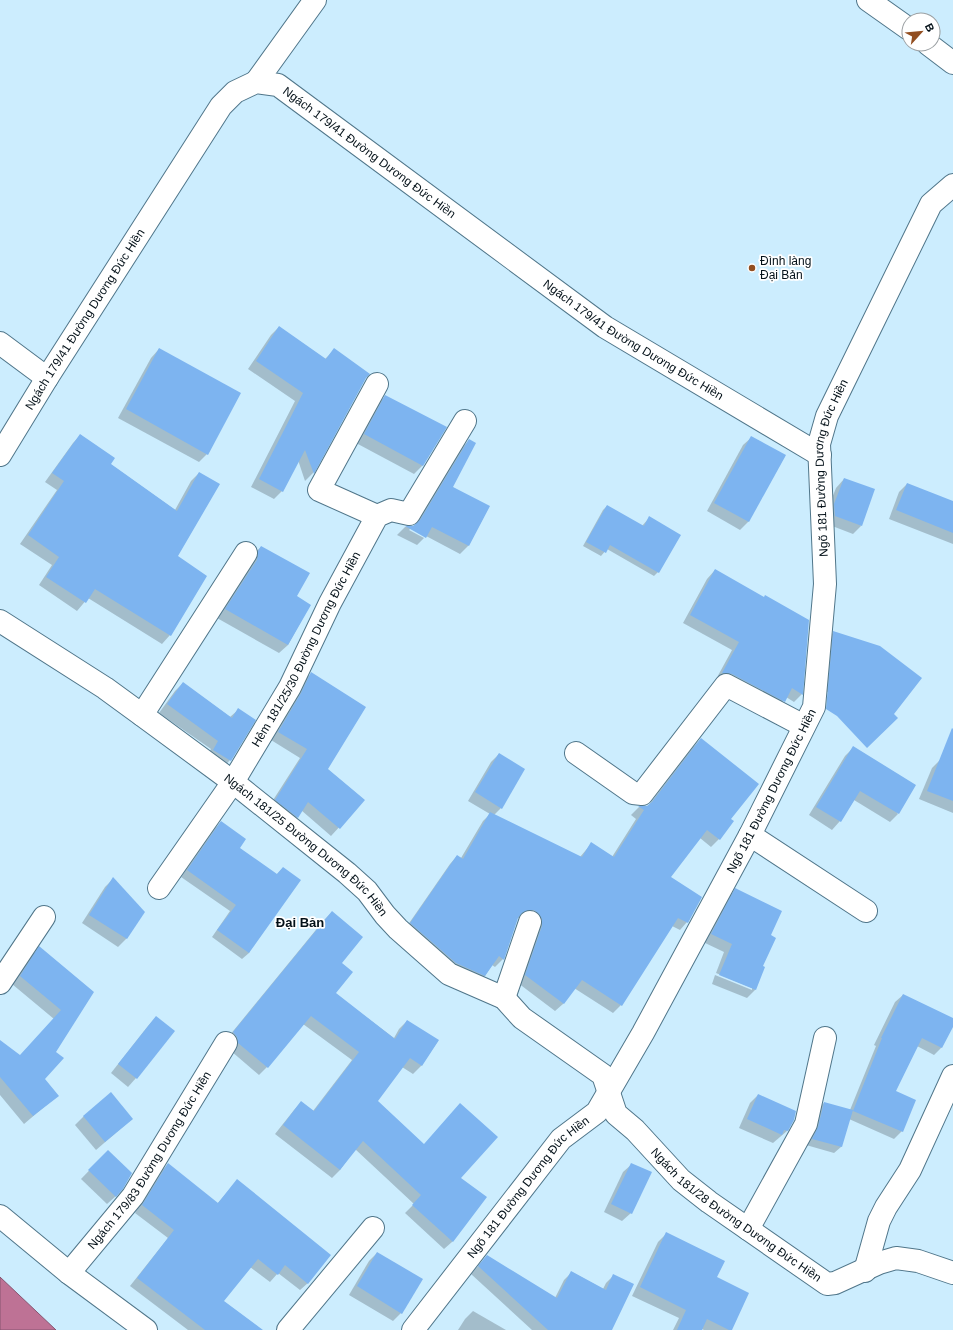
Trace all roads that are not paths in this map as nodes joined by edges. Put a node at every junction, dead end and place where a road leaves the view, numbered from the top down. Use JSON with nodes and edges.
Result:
{"nodes":[{"id":1,"x":315,"y":0,"type":"edge"},
{"id":2,"x":868,"y":0,"type":"edge"},
{"id":3,"x":901,"y":23,"type":"edge"},
{"id":4,"x":939,"y":52,"type":"edge"},
{"id":5,"x":953,"y":63,"type":"edge"},
{"id":6,"x":256,"y":82,"type":"junction"},
{"id":7,"x":953,"y":185,"type":"edge"},
{"id":8,"x":0,"y":343,"type":"edge"},
{"id":9,"x":47,"y":378,"type":"junction"},
{"id":10,"x":377,"y":384,"type":"dead end"},
{"id":11,"x":465,"y":421,"type":"dead end"},
{"id":12,"x":0,"y":455,"type":"edge"},
{"id":13,"x":820,"y":455,"type":"junction"},
{"id":14,"x":377,"y":516,"type":"junction"},
{"id":15,"x":246,"y":553,"type":"dead end"},
{"id":16,"x":0,"y":621,"type":"edge"},
{"id":17,"x":142,"y":714,"type":"junction"},
{"id":18,"x":804,"y":726,"type":"junction"},
{"id":19,"x":576,"y":754,"type":"dead end"},
{"id":20,"x":233,"y":782,"type":"junction"},
{"id":21,"x":750,"y":835,"type":"junction"},
{"id":22,"x":159,"y":888,"type":"dead end"},
{"id":23,"x":866,"y":911,"type":"dead end"},
{"id":24,"x":44,"y":917,"type":"dead end"},
{"id":25,"x":530,"y":922,"type":"dead end"},
{"id":26,"x":0,"y":982,"type":"edge"},
{"id":27,"x":504,"y":998,"type":"junction"},
{"id":28,"x":825,"y":1038,"type":"dead end"},
{"id":29,"x":226,"y":1043,"type":"dead end"},
{"id":30,"x":953,"y":1076,"type":"edge"},
{"id":31,"x":606,"y":1084,"type":"junction"},
{"id":32,"x":947,"y":1104,"type":"edge"},
{"id":33,"x":0,"y":1216,"type":"edge"},
{"id":34,"x":373,"y":1228,"type":"dead end"},
{"id":35,"x":748,"y":1229,"type":"junction"},
{"id":36,"x":865,"y":1270,"type":"junction"},
{"id":37,"x":68,"y":1273,"type":"junction"},
{"id":38,"x":953,"y":1273,"type":"edge"},
{"id":39,"x":146,"y":1330,"type":"edge"},
{"id":40,"x":288,"y":1330,"type":"edge"},
{"id":41,"x":413,"y":1330,"type":"edge"}],
"edges":[{"from":1,"to":6,"type":"street"},
{"from":2,"to":3,"type":"street"},
{"from":4,"to":5,"type":"street"},
{"from":6,"to":9,"type":"street","name":"Ngách 179/41 Đường Dương Đức Hiền"},
{"from":6,"to":13,"type":"street","name":"Ngách 179/41 Đường Dương Đức Hiền"},
{"from":7,"to":13,"type":"street","name":"Ngõ 181 Đường Dương Đức Hiền"},
{"from":8,"to":9,"type":"street"},
{"from":9,"to":12,"type":"street","name":"Ngách 179/41 Đường Dương Đức Hiền"},
{"from":10,"to":14,"type":"street"},
{"from":11,"to":14,"type":"street"},
{"from":13,"to":18,"type":"street","name":"Ngõ 181 Đường Dương Đức Hiền"},
{"from":14,"to":20,"type":"street","name":"Hẻm 181/25/30 Đường Dương Đức Hiền"},
{"from":15,"to":17,"type":"street"},
{"from":16,"to":17,"type":"street","name":"Ngách 181/25 Đường Dương Đức Hiền"},
{"from":17,"to":20,"type":"street","name":"Ngách 181/25 Đường Dương Đức Hiền"},
{"from":18,"to":19,"type":"street"},
{"from":18,"to":21,"type":"street","name":"Ngõ 181 Đường Dương Đức Hiền"},
{"from":20,"to":22,"type":"street","name":"Hẻm 181/25/30 Đường Dương Đức Hiền"},
{"from":20,"to":27,"type":"street","name":"Ngách 181/25 Đường Dương Đức Hiền"},
{"from":21,"to":23,"type":"street"},
{"from":21,"to":31,"type":"street","name":"Ngõ 181 Đường Dương Đức Hiền"},
{"from":24,"to":26,"type":"street"},
{"from":25,"to":27,"type":"street"},
{"from":27,"to":31,"type":"street","name":"Ngách 181/25 Đường Dương Đức Hiền"},
{"from":28,"to":35,"type":"street"},
{"from":29,"to":37,"type":"street","name":"Ngách 179/83 Đường Dương Đức Hiền"},
{"from":30,"to":32,"type":"street"},
{"from":31,"to":35,"type":"street","name":"Ngách 181/28 Đường Dương Đức Hiền"},
{"from":31,"to":41,"type":"street","name":"Ngõ 181 Đường Dương Đức Hiền"},
{"from":32,"to":36,"type":"street"},
{"from":33,"to":37,"type":"street"},
{"from":34,"to":40,"type":"street"},
{"from":35,"to":36,"type":"street","name":"Ngách 181/28 Đường Dương Đức Hiền"},
{"from":36,"to":38,"type":"street","name":"Ngách 181/28 Đường Dương Đức Hiền"},
{"from":37,"to":39,"type":"street"}]}
